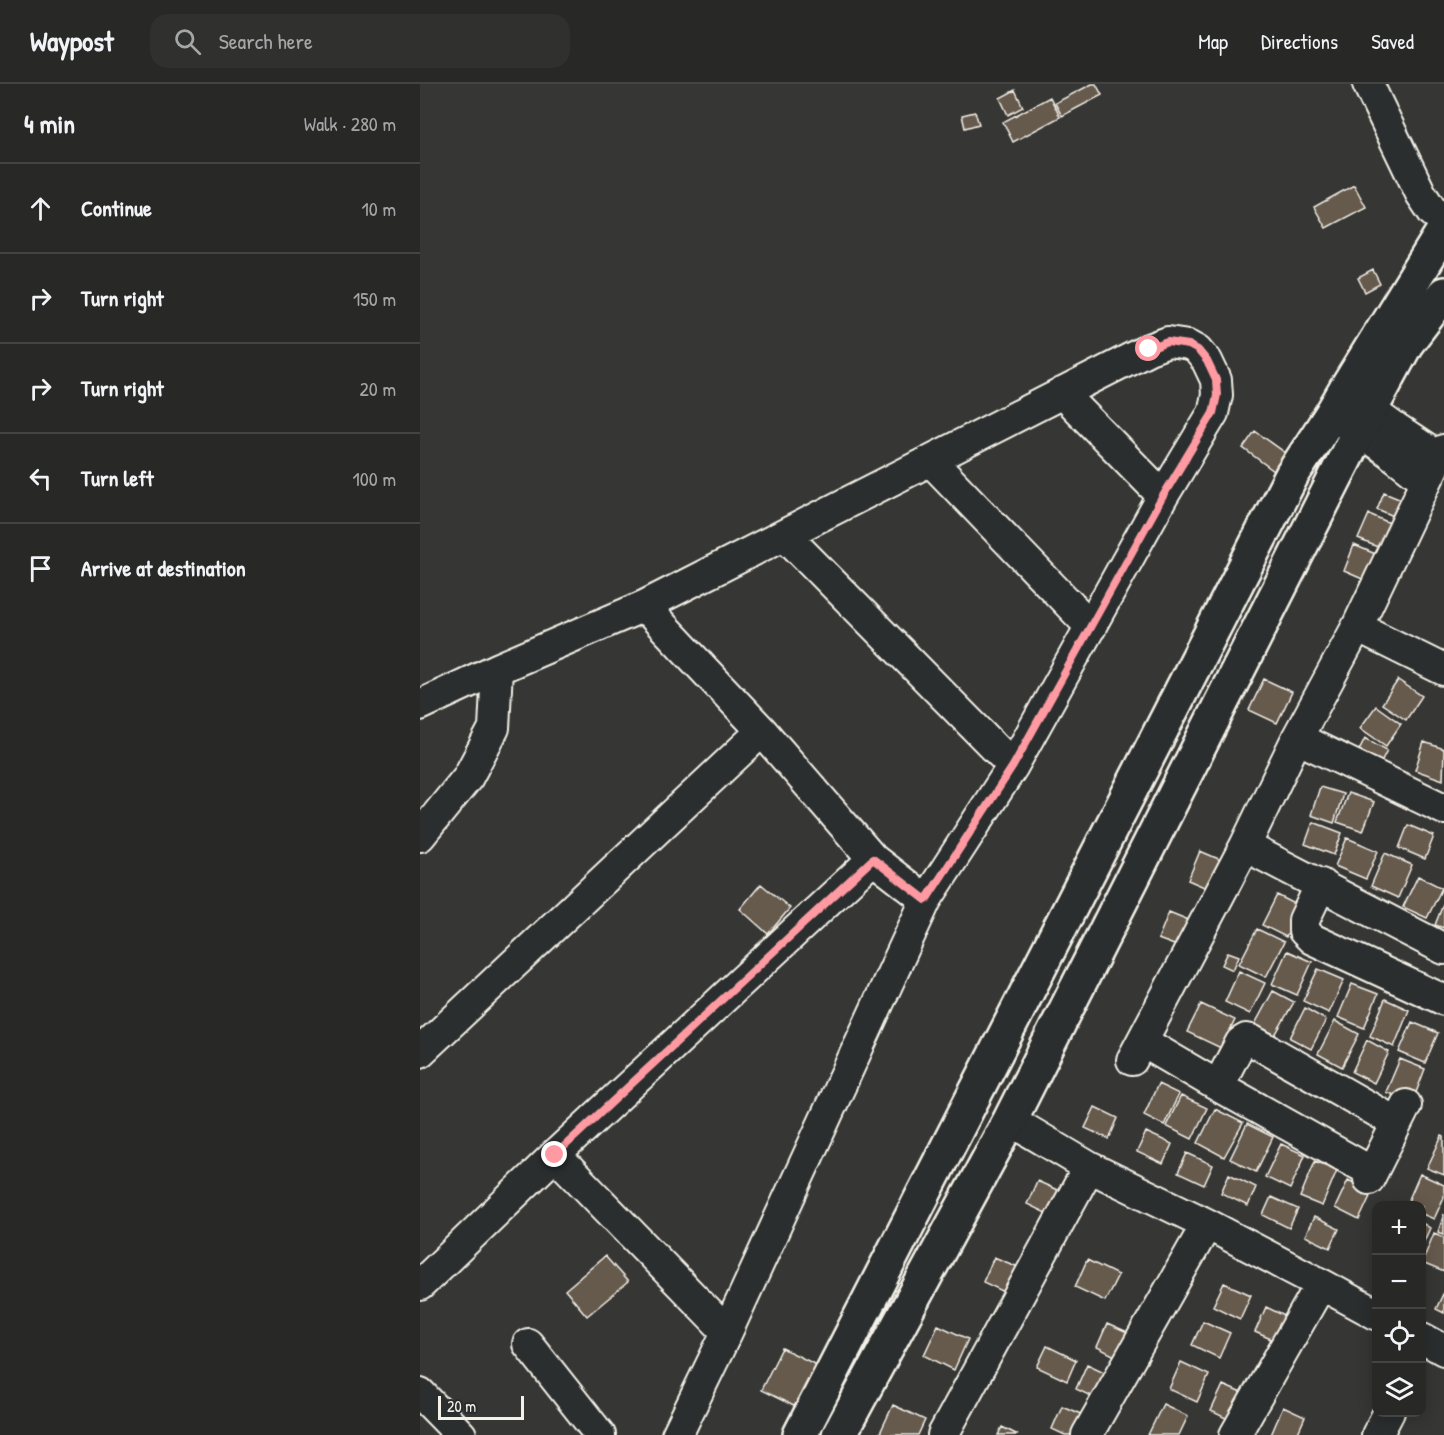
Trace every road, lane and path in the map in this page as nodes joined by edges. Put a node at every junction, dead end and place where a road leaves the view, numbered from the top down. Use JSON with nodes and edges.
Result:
{"nodes":[{"id":1,"x":1368,"y":84,"type":"edge"},
{"id":2,"x":1444,"y":219,"type":"edge"},
{"id":3,"x":1444,"y":230,"type":"edge"},
{"id":4,"x":1444,"y":294,"type":"edge"},
{"id":5,"x":1062,"y":393,"type":"junction"},
{"id":6,"x":1351,"y":412,"type":"junction"},
{"id":7,"x":931,"y":461,"type":"junction"},
{"id":8,"x":1436,"y":463,"type":"edge"},
{"id":9,"x":1163,"y":496,"type":"junction"},
{"id":10,"x":785,"y":535,"type":"junction"},
{"id":11,"x":644,"y":606,"type":"junction"},
{"id":12,"x":1091,"y":627,"type":"junction"},
{"id":13,"x":1357,"y":627,"type":"junction"},
{"id":14,"x":497,"y":669,"type":"junction"},
{"id":15,"x":1444,"y":670,"type":"edge"},
{"id":16,"x":420,"y":705,"type":"edge"},
{"id":17,"x":762,"y":731,"type":"junction"},
{"id":18,"x":1297,"y":738,"type":"junction"},
{"id":19,"x":1013,"y":766,"type":"junction"},
{"id":20,"x":1444,"y":809,"type":"edge"},
{"id":21,"x":420,"y":836,"type":"edge"},
{"id":22,"x":1245,"y":846,"type":"junction"},
{"id":23,"x":873,"y":859,"type":"junction"},
{"id":24,"x":1321,"y":884,"type":"junction"},
{"id":25,"x":926,"y":900,"type":"junction"},
{"id":26,"x":1444,"y":949,"type":"edge"},
{"id":27,"x":1444,"y":1000,"type":"edge"},
{"id":28,"x":420,"y":1052,"type":"edge"},
{"id":29,"x":1218,"y":1086,"type":"junction"},
{"id":30,"x":1010,"y":1120,"type":"junction"},
{"id":31,"x":555,"y":1155,"type":"junction"},
{"id":32,"x":1089,"y":1167,"type":"junction"},
{"id":33,"x":1207,"y":1224,"type":"junction"},
{"id":34,"x":1321,"y":1284,"type":"junction"},
{"id":35,"x":420,"y":1285,"type":"edge"},
{"id":36,"x":1372,"y":1311,"type":"edge"},
{"id":37,"x":727,"y":1332,"type":"junction"},
{"id":38,"x":528,"y":1344,"type":"dead end"},
{"id":39,"x":420,"y":1393,"type":"edge"},
{"id":40,"x":1387,"y":1417,"type":"edge"},
{"id":41,"x":461,"y":1435,"type":"edge"},
{"id":42,"x":600,"y":1435,"type":"edge"},
{"id":43,"x":677,"y":1435,"type":"edge"},
{"id":44,"x":800,"y":1435,"type":"edge"},
{"id":45,"x":839,"y":1435,"type":"edge"},
{"id":46,"x":943,"y":1435,"type":"edge"},
{"id":47,"x":1087,"y":1435,"type":"edge"},
{"id":48,"x":1235,"y":1435,"type":"edge"},
{"id":49,"x":1377,"y":1435,"type":"edge"}],
"edges":[{"from":1,"to":2,"type":"street"},
{"from":3,"to":6,"type":"street"},
{"from":4,"to":6,"type":"street"},
{"from":5,"to":7,"type":"street"},
{"from":5,"to":9,"type":"street"},
{"from":5,"to":9,"type":"street"},
{"from":6,"to":8,"type":"street"},
{"from":6,"to":30,"type":"street"},
{"from":6,"to":44,"type":"street"},
{"from":7,"to":10,"type":"street"},
{"from":7,"to":12,"type":"street"},
{"from":8,"to":13,"type":"street"},
{"from":9,"to":12,"type":"street"},
{"from":10,"to":11,"type":"street"},
{"from":10,"to":19,"type":"street"},
{"from":11,"to":14,"type":"street"},
{"from":11,"to":17,"type":"street"},
{"from":12,"to":19,"type":"street"},
{"from":13,"to":15,"type":"street"},
{"from":13,"to":18,"type":"street"},
{"from":14,"to":16,"type":"street"},
{"from":14,"to":21,"type":"street"},
{"from":17,"to":23,"type":"street"},
{"from":17,"to":28,"type":"street"},
{"from":18,"to":20,"type":"street"},
{"from":18,"to":22,"type":"street"},
{"from":19,"to":25,"type":"street"},
{"from":22,"to":24,"type":"street"},
{"from":22,"to":29,"type":"street"},
{"from":23,"to":25,"type":"street"},
{"from":23,"to":31,"type":"street"},
{"from":24,"to":26,"type":"street"},
{"from":24,"to":27,"type":"street"},
{"from":25,"to":37,"type":"street"},
{"from":29,"to":29,"type":"street"},
{"from":30,"to":32,"type":"street"},
{"from":30,"to":45,"type":"street"},
{"from":31,"to":35,"type":"street"},
{"from":31,"to":37,"type":"street"},
{"from":32,"to":33,"type":"street"},
{"from":32,"to":46,"type":"street"},
{"from":33,"to":34,"type":"street"},
{"from":33,"to":47,"type":"street"},
{"from":34,"to":36,"type":"street"},
{"from":34,"to":48,"type":"street"},
{"from":37,"to":43,"type":"street"},
{"from":38,"to":42,"type":"street"},
{"from":39,"to":41,"type":"street"},
{"from":40,"to":49,"type":"street"}]}
